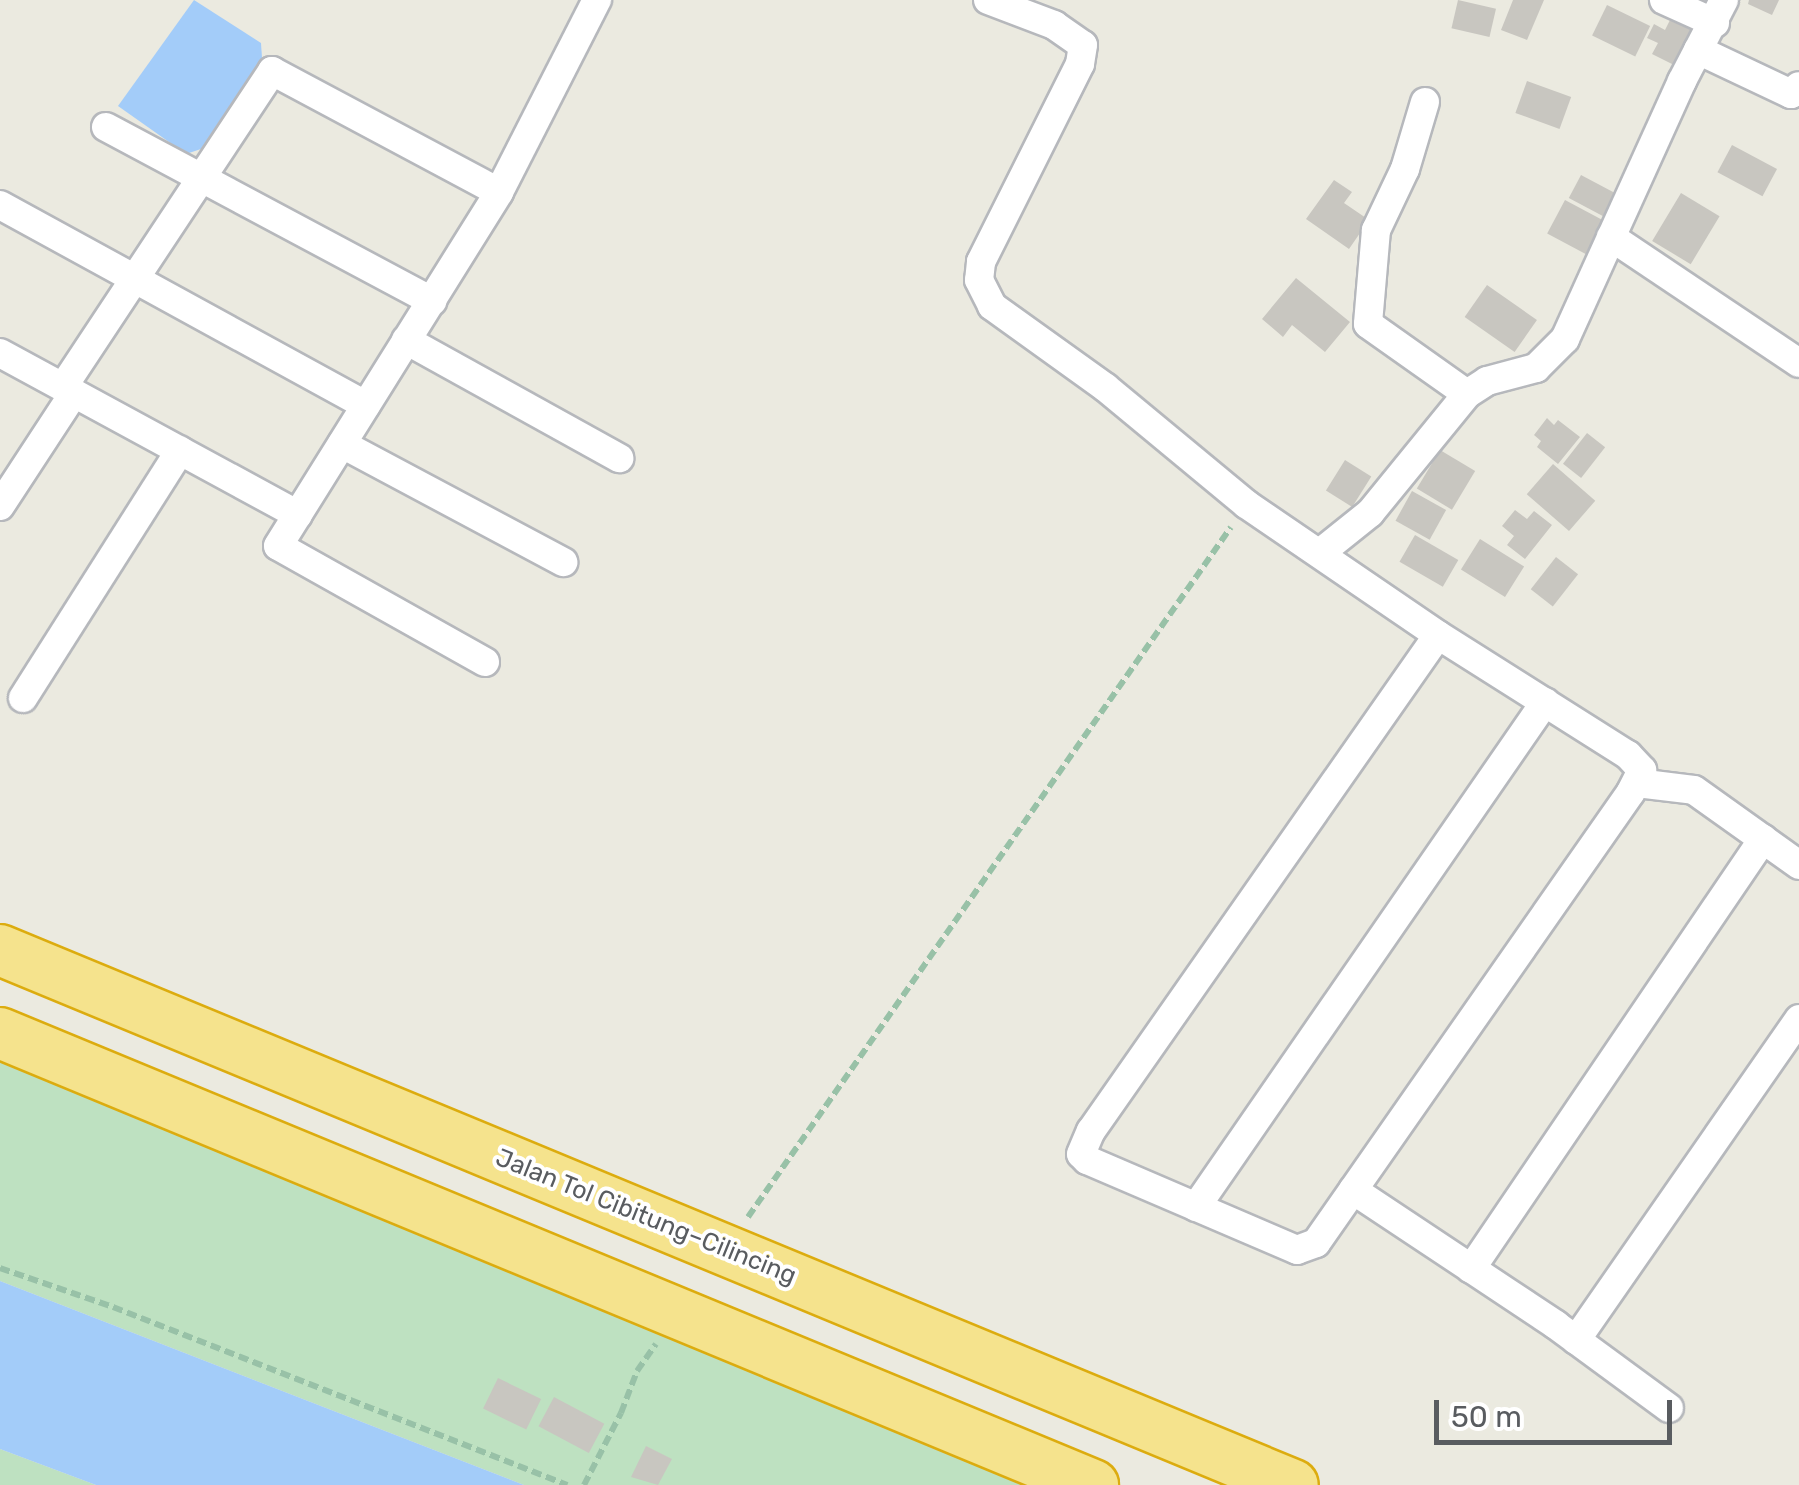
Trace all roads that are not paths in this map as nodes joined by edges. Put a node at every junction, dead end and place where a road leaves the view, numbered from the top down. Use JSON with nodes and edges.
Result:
{"nodes":[{"id":1,"x":596,"y":0,"type":"edge"},
{"id":2,"x":988,"y":0,"type":"edge"},
{"id":3,"x":1664,"y":0,"type":"edge"},
{"id":4,"x":1720,"y":12,"type":"edge"},
{"id":5,"x":1690,"y":65,"type":"junction"},
{"id":6,"x":1799,"y":86,"type":"edge"},
{"id":7,"x":1425,"y":102,"type":"dead end"},
{"id":8,"x":106,"y":128,"type":"dead end"},
{"id":9,"x":202,"y":178,"type":"junction"},
{"id":10,"x":499,"y":192,"type":"junction"},
{"id":11,"x":0,"y":205,"type":"edge"},
{"id":12,"x":1611,"y":238,"type":"junction"},
{"id":13,"x":135,"y":279,"type":"junction"},
{"id":14,"x":432,"y":300,"type":"junction"},
{"id":15,"x":406,"y":340,"type":"junction"},
{"id":16,"x":0,"y":353,"type":"edge"},
{"id":17,"x":1799,"y":363,"type":"edge"},
{"id":18,"x":68,"y":390,"type":"junction"},
{"id":19,"x":1467,"y":394,"type":"junction"},
{"id":20,"x":366,"y":405,"type":"junction"},
{"id":21,"x":342,"y":444,"type":"junction"},
{"id":22,"x":180,"y":451,"type":"junction"},
{"id":23,"x":619,"y":458,"type":"dead end"},
{"id":24,"x":0,"y":506,"type":"edge"},
{"id":25,"x":298,"y":515,"type":"junction"},
{"id":26,"x":1320,"y":553,"type":"junction"},
{"id":27,"x":563,"y":562,"type":"dead end"},
{"id":28,"x":1438,"y":635,"type":"junction"},
{"id":29,"x":486,"y":662,"type":"dead end"},
{"id":30,"x":23,"y":698,"type":"dead end"},
{"id":31,"x":1545,"y":702,"type":"junction"},
{"id":32,"x":1637,"y":782,"type":"junction"},
{"id":33,"x":1762,"y":839,"type":"junction"},
{"id":34,"x":1799,"y":865,"type":"edge"},
{"id":35,"x":0,"y":950,"type":"edge"},
{"id":36,"x":1799,"y":1019,"type":"edge"},
{"id":37,"x":0,"y":1033,"type":"edge"},
{"id":38,"x":1353,"y":1190,"type":"junction"},
{"id":39,"x":1196,"y":1206,"type":"junction"},
{"id":40,"x":1472,"y":1269,"type":"junction"},
{"id":41,"x":1576,"y":1340,"type":"junction"},
{"id":42,"x":1669,"y":1408,"type":"dead end"},
{"id":43,"x":1093,"y":1485,"type":"edge"},
{"id":44,"x":1293,"y":1485,"type":"edge"}],
"edges":[{"from":1,"to":10,"type":"street"},
{"from":2,"to":26,"type":"street"},
{"from":3,"to":4,"type":"street"},
{"from":4,"to":5,"type":"street"},
{"from":5,"to":6,"type":"street"},
{"from":5,"to":12,"type":"street"},
{"from":7,"to":19,"type":"street"},
{"from":8,"to":9,"type":"street"},
{"from":9,"to":10,"type":"street"},
{"from":9,"to":13,"type":"street"},
{"from":9,"to":14,"type":"street"},
{"from":10,"to":14,"type":"street"},
{"from":11,"to":13,"type":"street"},
{"from":12,"to":17,"type":"street"},
{"from":12,"to":19,"type":"street"},
{"from":13,"to":18,"type":"street"},
{"from":13,"to":20,"type":"street"},
{"from":14,"to":15,"type":"street"},
{"from":15,"to":20,"type":"street"},
{"from":15,"to":23,"type":"street"},
{"from":16,"to":18,"type":"street"},
{"from":18,"to":22,"type":"street"},
{"from":18,"to":24,"type":"street"},
{"from":19,"to":26,"type":"street"},
{"from":20,"to":21,"type":"street"},
{"from":21,"to":25,"type":"street"},
{"from":21,"to":27,"type":"street"},
{"from":22,"to":25,"type":"street"},
{"from":22,"to":30,"type":"street"},
{"from":25,"to":29,"type":"street"},
{"from":26,"to":28,"type":"street"},
{"from":28,"to":31,"type":"street"},
{"from":28,"to":39,"type":"street"},
{"from":31,"to":32,"type":"street"},
{"from":31,"to":39,"type":"street"},
{"from":32,"to":33,"type":"street"},
{"from":32,"to":38,"type":"street"},
{"from":33,"to":34,"type":"street"},
{"from":33,"to":40,"type":"street"},
{"from":35,"to":44,"type":"highway","name":"Jalan Tol Cibitung–Cilincing","bridge":true},
{"from":36,"to":41,"type":"street"},
{"from":37,"to":43,"type":"highway","bridge":true},
{"from":38,"to":39,"type":"street"},
{"from":38,"to":40,"type":"street"},
{"from":40,"to":41,"type":"street"},
{"from":41,"to":42,"type":"street"}]}
